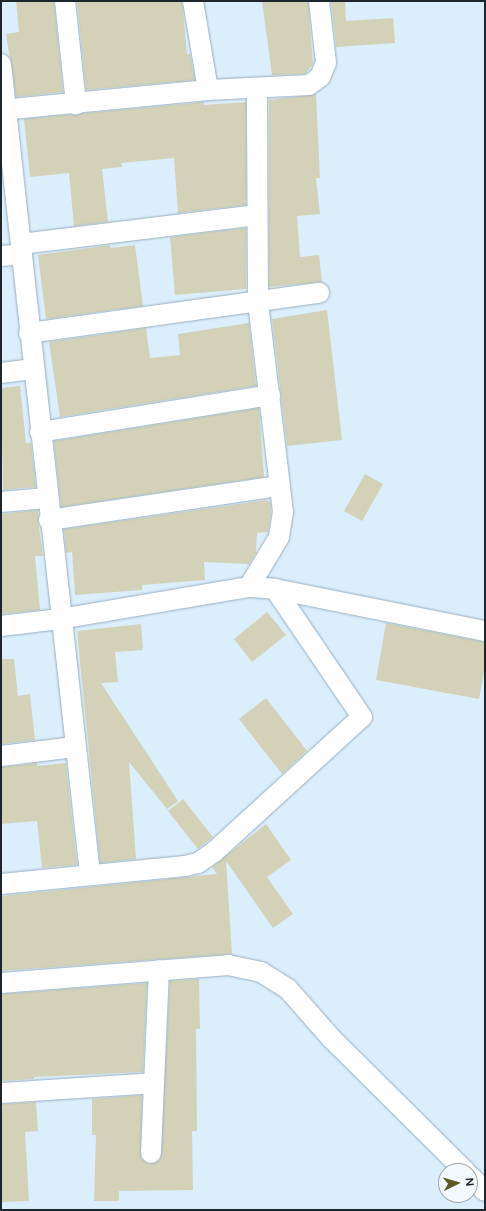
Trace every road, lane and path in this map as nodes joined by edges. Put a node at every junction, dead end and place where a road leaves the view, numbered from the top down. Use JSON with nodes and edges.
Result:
{"nodes":[{"id":1,"x":65,"y":1,"type":"edge"},
{"id":2,"x":194,"y":1,"type":"edge"},
{"id":3,"x":319,"y":1,"type":"edge"},
{"id":4,"x":1,"y":64,"type":"edge"},
{"id":5,"x":257,"y":88,"type":"junction"},
{"id":6,"x":208,"y":90,"type":"junction"},
{"id":7,"x":76,"y":104,"type":"junction"},
{"id":8,"x":4,"y":110,"type":"edge"},
{"id":9,"x":257,"y":215,"type":"junction"},
{"id":10,"x":21,"y":249,"type":"junction"},
{"id":11,"x":1,"y":256,"type":"edge"},
{"id":12,"x":319,"y":293,"type":"dead end"},
{"id":13,"x":258,"y":303,"type":"junction"},
{"id":14,"x":29,"y":333,"type":"junction"},
{"id":15,"x":33,"y":368,"type":"junction"},
{"id":16,"x":1,"y":373,"type":"edge"},
{"id":17,"x":270,"y":395,"type":"junction"},
{"id":18,"x":40,"y":432,"type":"junction"},
{"id":19,"x":280,"y":486,"type":"junction"},
{"id":20,"x":47,"y":498,"type":"junction"},
{"id":21,"x":1,"y":502,"type":"edge"},
{"id":22,"x":49,"y":520,"type":"junction"},
{"id":23,"x":249,"y":587,"type":"junction"},
{"id":24,"x":275,"y":589,"type":"junction"},
{"id":25,"x":60,"y":619,"type":"junction"},
{"id":26,"x":1,"y":626,"type":"edge"},
{"id":27,"x":485,"y":631,"type":"edge"},
{"id":28,"x":74,"y":747,"type":"junction"},
{"id":29,"x":1,"y":756,"type":"edge"},
{"id":30,"x":90,"y":874,"type":"junction"},
{"id":31,"x":1,"y":884,"type":"edge"},
{"id":32,"x":159,"y":970,"type":"junction"},
{"id":33,"x":1,"y":983,"type":"edge"},
{"id":34,"x":154,"y":1083,"type":"junction"},
{"id":35,"x":1,"y":1093,"type":"edge"},
{"id":36,"x":152,"y":1153,"type":"dead end"},
{"id":37,"x":457,"y":1163,"type":"edge"}],
"edges":[{"from":1,"to":7,"type":"street"},
{"from":2,"to":6,"type":"street"},
{"from":3,"to":5,"type":"street"},
{"from":4,"to":8,"type":"street"},
{"from":5,"to":6,"type":"street"},
{"from":5,"to":9,"type":"street"},
{"from":6,"to":7,"type":"street"},
{"from":7,"to":8,"type":"street"},
{"from":8,"to":10,"type":"street"},
{"from":9,"to":10,"type":"street"},
{"from":9,"to":13,"type":"street"},
{"from":10,"to":11,"type":"street"},
{"from":10,"to":14,"type":"street"},
{"from":12,"to":13,"type":"street"},
{"from":13,"to":14,"type":"street"},
{"from":13,"to":17,"type":"street"},
{"from":14,"to":15,"type":"street"},
{"from":15,"to":16,"type":"street"},
{"from":15,"to":18,"type":"street"},
{"from":17,"to":18,"type":"street"},
{"from":17,"to":19,"type":"street"},
{"from":18,"to":20,"type":"street"},
{"from":19,"to":22,"type":"street"},
{"from":19,"to":23,"type":"street"},
{"from":20,"to":21,"type":"street"},
{"from":20,"to":22,"type":"street"},
{"from":22,"to":25,"type":"street"},
{"from":23,"to":24,"type":"street"},
{"from":23,"to":25,"type":"street"},
{"from":24,"to":27,"type":"street"},
{"from":24,"to":30,"type":"street"},
{"from":25,"to":26,"type":"street"},
{"from":25,"to":28,"type":"street"},
{"from":28,"to":29,"type":"street"},
{"from":28,"to":30,"type":"street"},
{"from":30,"to":31,"type":"street"},
{"from":32,"to":33,"type":"street"},
{"from":32,"to":34,"type":"street"},
{"from":32,"to":37,"type":"street"},
{"from":34,"to":35,"type":"street"},
{"from":34,"to":36,"type":"street"}]}
